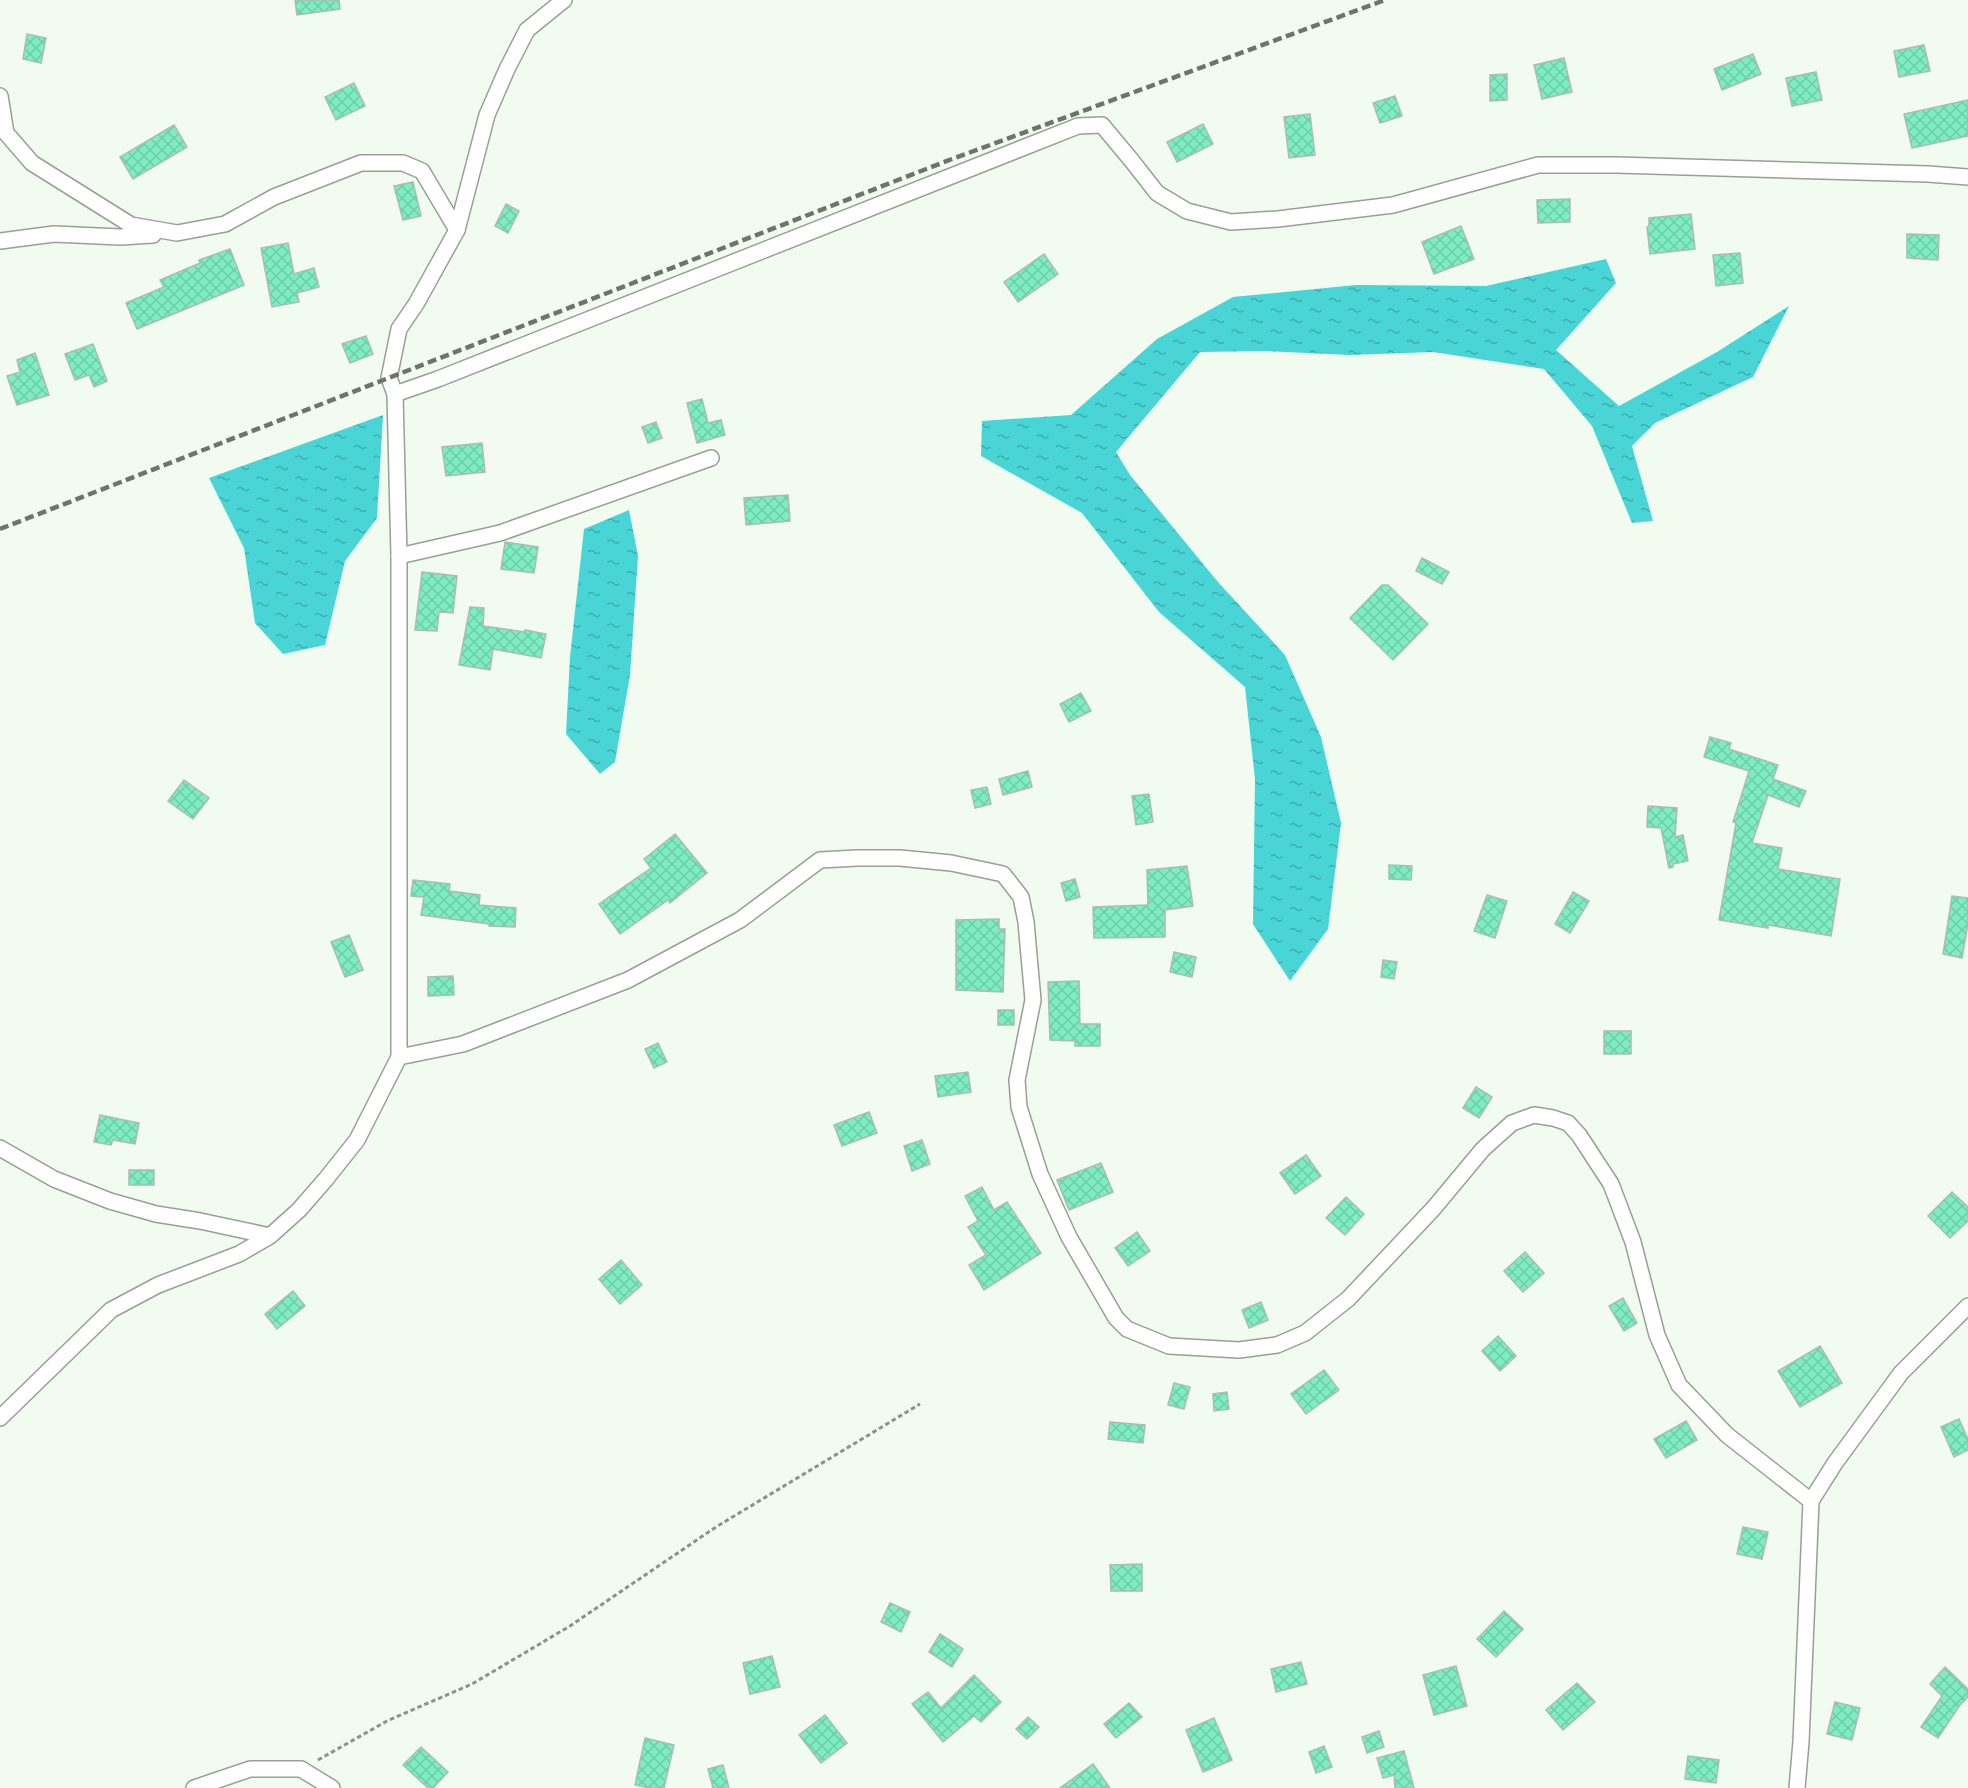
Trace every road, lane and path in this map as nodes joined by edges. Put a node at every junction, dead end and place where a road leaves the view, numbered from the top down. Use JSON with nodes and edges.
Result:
{"nodes":[{"id":1,"x":564,"y":0,"type":"edge"},
{"id":2,"x":0,"y":96,"type":"edge"},
{"id":3,"x":1968,"y":177,"type":"edge"},
{"id":4,"x":458,"y":230,"type":"junction"},
{"id":5,"x":177,"y":233,"type":"junction"},
{"id":6,"x":0,"y":241,"type":"edge"},
{"id":7,"x":395,"y":394,"type":"junction"},
{"id":8,"x":711,"y":458,"type":"dead end"},
{"id":9,"x":399,"y":556,"type":"junction"},
{"id":10,"x":399,"y":1057,"type":"junction"},
{"id":11,"x":0,"y":1148,"type":"edge"},
{"id":12,"x":270,"y":1236,"type":"junction"},
{"id":13,"x":1968,"y":1306,"type":"edge"},
{"id":14,"x":920,"y":1404,"type":"dead end"},
{"id":15,"x":0,"y":1418,"type":"edge"},
{"id":16,"x":1811,"y":1501,"type":"junction"},
{"id":17,"x":301,"y":1769,"type":"junction"},
{"id":18,"x":194,"y":1788,"type":"edge"},
{"id":19,"x":332,"y":1788,"type":"edge"},
{"id":20,"x":1797,"y":1788,"type":"edge"}],
"edges":[{"from":1,"to":4,"type":"street"},
{"from":2,"to":5,"type":"street"},
{"from":3,"to":7,"type":"street"},
{"from":4,"to":5,"type":"street"},
{"from":4,"to":7,"type":"street"},
{"from":5,"to":6,"type":"street"},
{"from":7,"to":9,"type":"street"},
{"from":8,"to":9,"type":"street"},
{"from":9,"to":10,"type":"street"},
{"from":10,"to":12,"type":"street"},
{"from":10,"to":16,"type":"street"},
{"from":11,"to":12,"type":"street"},
{"from":12,"to":15,"type":"street"},
{"from":13,"to":16,"type":"street"},
{"from":14,"to":17,"type":"path"},
{"from":16,"to":20,"type":"street"},
{"from":17,"to":18,"type":"street"},
{"from":17,"to":19,"type":"street"}]}
